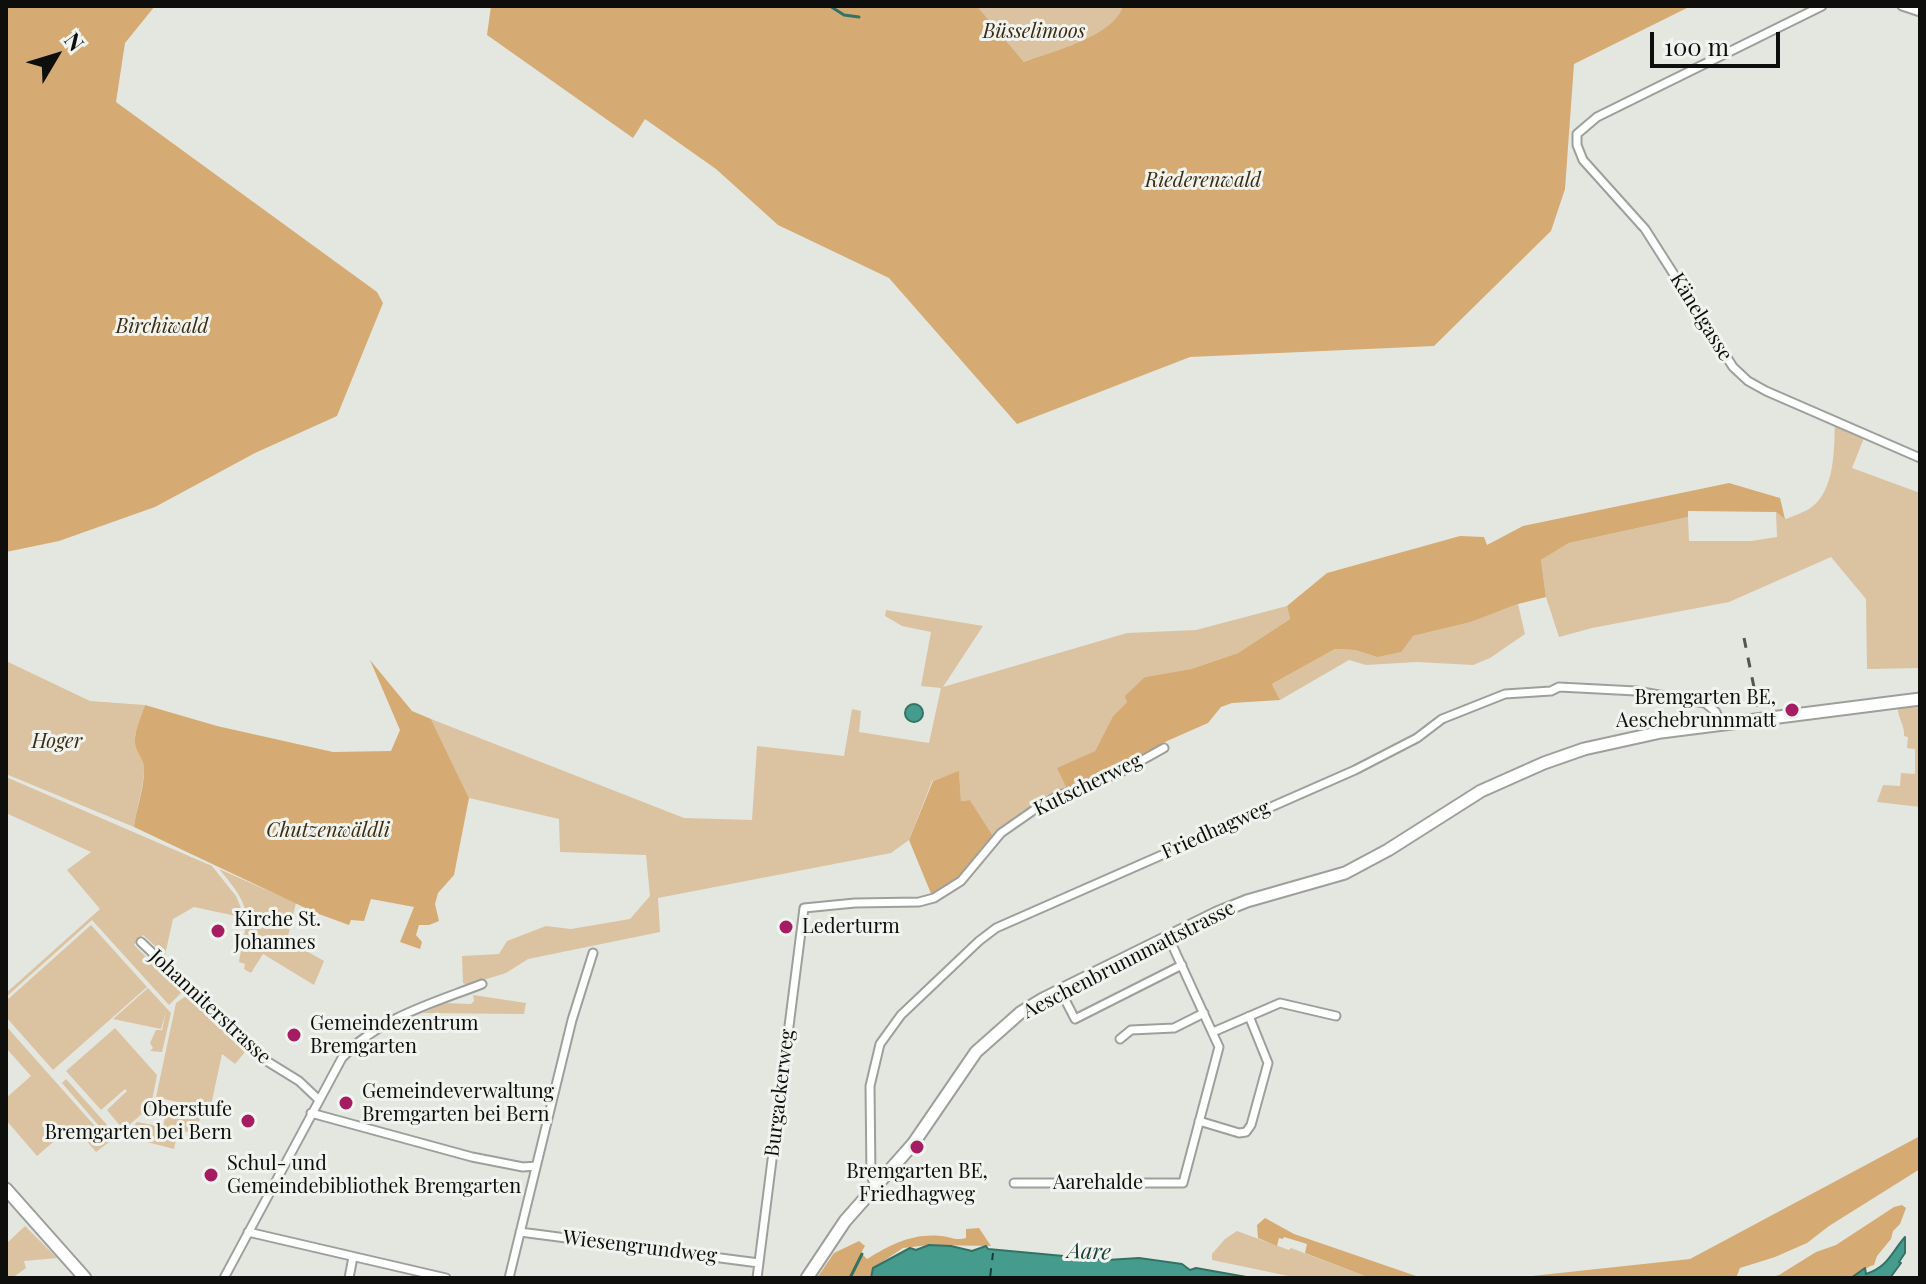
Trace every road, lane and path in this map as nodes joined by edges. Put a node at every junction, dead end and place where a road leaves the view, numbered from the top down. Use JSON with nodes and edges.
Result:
{"nodes":[{"id":1,"x":1822,"y":6,"type":"edge"},
{"id":2,"x":1902,"y":6,"type":"edge"},
{"id":3,"x":1920,"y":12,"type":"edge"},
{"id":4,"x":1920,"y":458,"type":"edge"},
{"id":5,"x":1920,"y":699,"type":"edge"},
{"id":6,"x":1720,"y":724,"type":"junction"},
{"id":7,"x":1164,"y":748,"type":"dead end"},
{"id":8,"x":804,"y":908,"type":"joint"},
{"id":9,"x":1168,"y":936,"type":"junction"},
{"id":10,"x":141,"y":942,"type":"dead end"},
{"id":11,"x":593,"y":953,"type":"dead end"},
{"id":12,"x":1182,"y":965,"type":"junction"},
{"id":13,"x":482,"y":984,"type":"dead end"},
{"id":14,"x":1060,"y":990,"type":"junction"},
{"id":15,"x":1204,"y":1013,"type":"junction"},
{"id":16,"x":1249,"y":1016,"type":"junction"},
{"id":17,"x":1336,"y":1016,"type":"dead end"},
{"id":18,"x":1213,"y":1032,"type":"junction"},
{"id":19,"x":1120,"y":1039,"type":"dead end"},
{"id":20,"x":318,"y":1099,"type":"junction"},
{"id":21,"x":311,"y":1113,"type":"junction"},
{"id":22,"x":1199,"y":1121,"type":"junction"},
{"id":23,"x":536,"y":1166,"type":"junction"},
{"id":24,"x":1014,"y":1183,"type":"dead end"},
{"id":25,"x":876,"y":1186,"type":"junction"},
{"id":26,"x":6,"y":1189,"type":"edge"},
{"id":27,"x":248,"y":1232,"type":"junction"},
{"id":28,"x":520,"y":1232,"type":"junction"},
{"id":29,"x":353,"y":1257,"type":"junction"},
{"id":30,"x":759,"y":1263,"type":"junction"},
{"id":31,"x":85,"y":1278,"type":"edge"},
{"id":32,"x":224,"y":1278,"type":"edge"},
{"id":33,"x":349,"y":1278,"type":"edge"},
{"id":34,"x":446,"y":1278,"type":"edge"},
{"id":35,"x":509,"y":1278,"type":"edge"},
{"id":36,"x":757,"y":1278,"type":"edge"},
{"id":37,"x":807,"y":1278,"type":"edge"}],
"edges":[{"from":1,"to":4,"type":"street","name":"Känelgasse"},
{"from":2,"to":3,"type":"street"},
{"from":5,"to":6,"type":"street","name":"Aeschenbrunnmattstrasse"},
{"from":6,"to":9,"type":"street","name":"Aeschenbrunnmattstrasse"},
{"from":6,"to":25,"type":"street","name":"Friedhagweg"},
{"from":7,"to":8,"type":"street","name":"Kutscherweg"},
{"from":8,"to":30,"type":"street","name":"Burgackerweg"},
{"from":9,"to":12,"type":"street"},
{"from":9,"to":14,"type":"street","name":"Aeschenbrunnmattstrasse"},
{"from":10,"to":20,"type":"street","name":"Johanniterstrasse"},
{"from":11,"to":23,"type":"street"},
{"from":12,"to":14,"type":"street"},
{"from":12,"to":15,"type":"street"},
{"from":13,"to":20,"type":"street"},
{"from":14,"to":25,"type":"street","name":"Aeschenbrunnmattstrasse"},
{"from":15,"to":18,"type":"street"},
{"from":15,"to":19,"type":"street"},
{"from":16,"to":17,"type":"street"},
{"from":16,"to":18,"type":"street"},
{"from":16,"to":22,"type":"street"},
{"from":18,"to":22,"type":"street"},
{"from":20,"to":21,"type":"street"},
{"from":21,"to":23,"type":"street"},
{"from":21,"to":27,"type":"street"},
{"from":22,"to":24,"type":"street","name":"Aarehalde"},
{"from":23,"to":28,"type":"street"},
{"from":25,"to":37,"type":"street","name":"Aeschenbrunnmattstrasse"},
{"from":26,"to":31,"type":"street"},
{"from":27,"to":29,"type":"street"},
{"from":27,"to":32,"type":"street"},
{"from":28,"to":30,"type":"street","name":"Wiesengrundweg"},
{"from":28,"to":35,"type":"street"},
{"from":29,"to":33,"type":"street"},
{"from":29,"to":34,"type":"street"},
{"from":30,"to":36,"type":"street","name":"Burgackerweg"}]}
